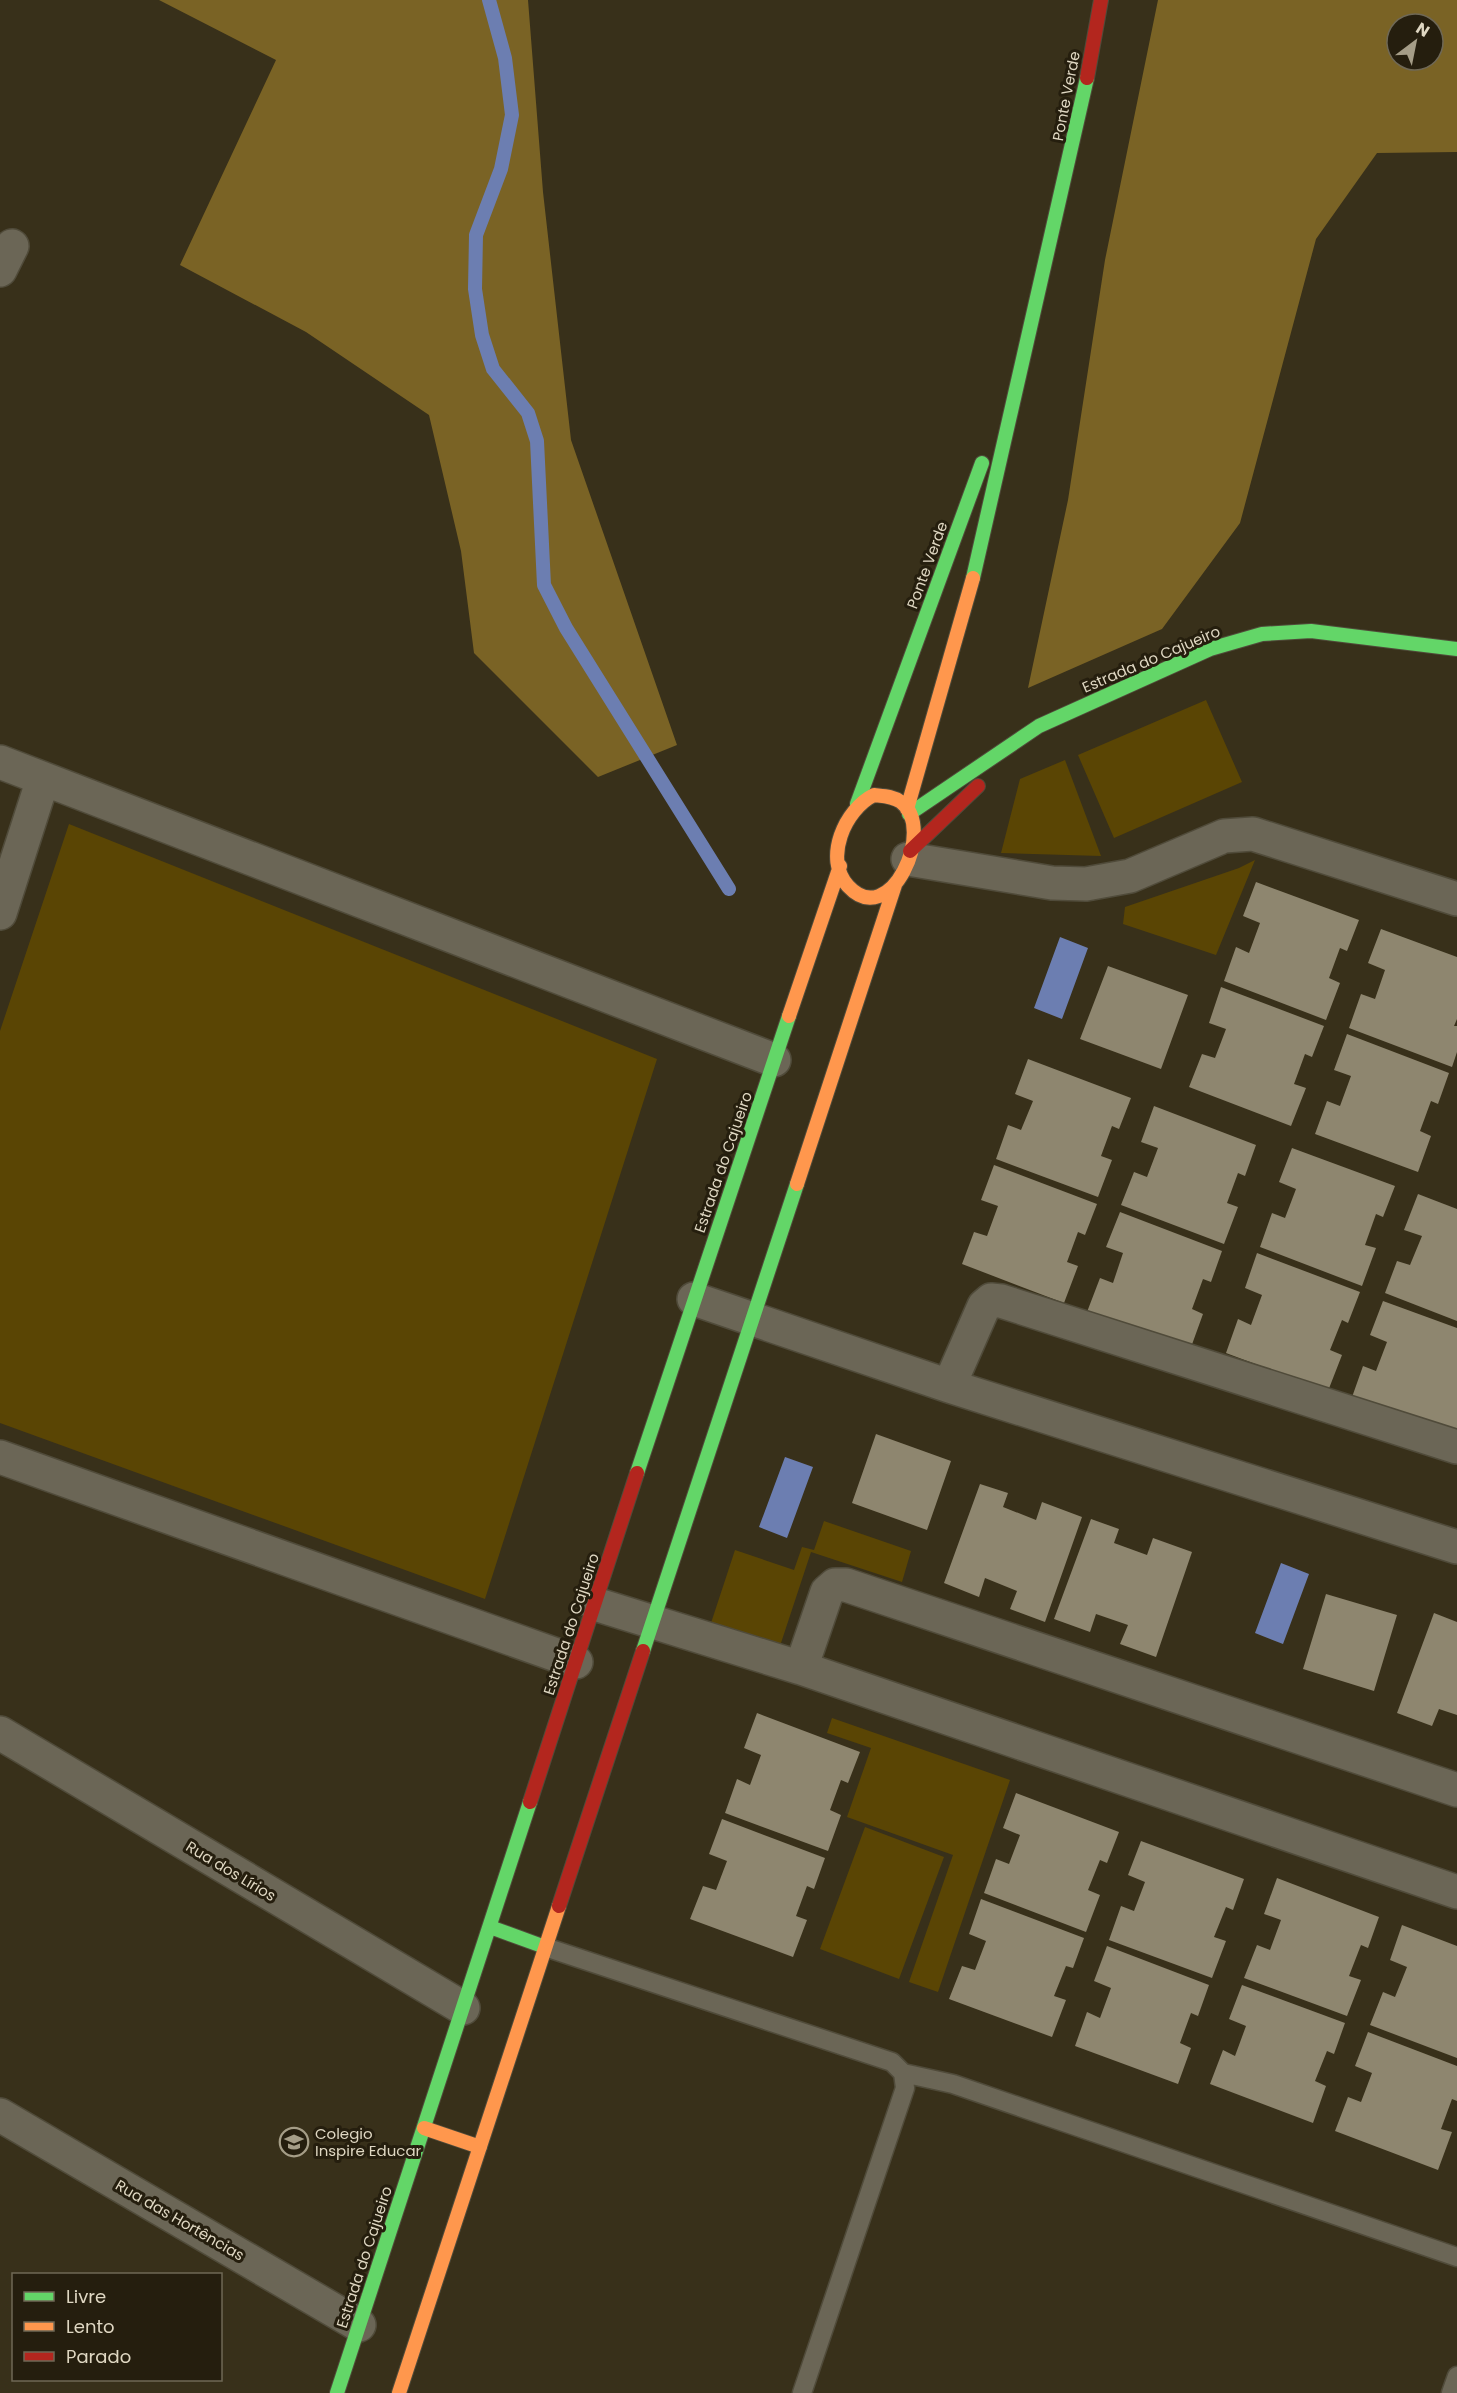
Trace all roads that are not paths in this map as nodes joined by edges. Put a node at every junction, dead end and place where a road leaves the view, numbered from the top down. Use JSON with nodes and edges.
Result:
{"nodes":[{"id":1,"x":1101,"y":0,"type":"edge"},
{"id":2,"x":1028,"y":338,"type":"junction"},
{"id":3,"x":1457,"y":649,"type":"edge"},
{"id":4,"x":1039,"y":726,"type":"junction"},
{"id":5,"x":0,"y":762,"type":"edge"},
{"id":6,"x":43,"y":779,"type":"junction"},
{"id":7,"x":857,"y":804,"type":"junction"},
{"id":8,"x":908,"y":811,"type":"junction"},
{"id":9,"x":905,"y":865,"type":"junction"},
{"id":10,"x":840,"y":866,"type":"junction"},
{"id":11,"x":1457,"y":899,"type":"edge"},
{"id":12,"x":0,"y":913,"type":"edge"},
{"id":13,"x":774,"y":1060,"type":"junction"},
{"id":14,"x":694,"y":1299,"type":"junction"},
{"id":15,"x":752,"y":1319,"type":"junction"},
{"id":16,"x":949,"y":1386,"type":"junction"},
{"id":17,"x":1457,"y":1447,"type":"edge"},
{"id":18,"x":0,"y":1457,"type":"edge"},
{"id":19,"x":1457,"y":1547,"type":"edge"},
{"id":20,"x":595,"y":1604,"type":"junction"},
{"id":21,"x":652,"y":1622,"type":"junction"},
{"id":22,"x":576,"y":1662,"type":"junction"},
{"id":23,"x":801,"y":1668,"type":"junction"},
{"id":24,"x":0,"y":1733,"type":"edge"},
{"id":25,"x":1457,"y":1791,"type":"edge"},
{"id":26,"x":1457,"y":1892,"type":"edge"},
{"id":27,"x":490,"y":1927,"type":"junction"},
{"id":28,"x":545,"y":1947,"type":"junction"},
{"id":29,"x":463,"y":2008,"type":"junction"},
{"id":30,"x":903,"y":2073,"type":"junction"},
{"id":31,"x":0,"y":2115,"type":"edge"},
{"id":32,"x":424,"y":2128,"type":"junction"},
{"id":33,"x":480,"y":2147,"type":"junction"},
{"id":34,"x":1457,"y":2258,"type":"edge"},
{"id":35,"x":359,"y":2325,"type":"junction"},
{"id":36,"x":1457,"y":2376,"type":"edge"},
{"id":37,"x":337,"y":2393,"type":"edge"},
{"id":38,"x":399,"y":2393,"type":"edge"},
{"id":39,"x":802,"y":2393,"type":"edge"},
{"id":40,"x":1451,"y":2393,"type":"edge"}],
"edges":[{"from":1,"to":2,"type":"main road","name":"Ponte Verde"},
{"from":2,"to":7,"type":"main road","name":"Ponte Verde"},
{"from":2,"to":8,"type":"main road","name":"Ponte Verde"},
{"from":3,"to":4,"type":"main road","name":"Estrada do Cajueiro"},
{"from":4,"to":8,"type":"main road","name":"Estrada do Cajueiro"},
{"from":4,"to":9,"type":"main road","name":"Estrada do Cajueiro"},
{"from":5,"to":6,"type":"street"},
{"from":6,"to":12,"type":"street"},
{"from":6,"to":13,"type":"street"},
{"from":7,"to":8,"type":"main road"},
{"from":7,"to":10,"type":"main road"},
{"from":8,"to":9,"type":"main road"},
{"from":9,"to":10,"type":"main road"},
{"from":9,"to":11,"type":"street"},
{"from":9,"to":15,"type":"main road","name":"Estrada do Cajueiro"},
{"from":10,"to":13,"type":"main road","name":"Estrada do Cajueiro"},
{"from":13,"to":14,"type":"main road","name":"Estrada do Cajueiro"},
{"from":14,"to":15,"type":"street"},
{"from":14,"to":20,"type":"main road","name":"Estrada do Cajueiro"},
{"from":15,"to":16,"type":"street"},
{"from":15,"to":21,"type":"main road","name":"Estrada do Cajueiro"},
{"from":16,"to":17,"type":"street"},
{"from":16,"to":19,"type":"street"},
{"from":18,"to":22,"type":"street"},
{"from":20,"to":21,"type":"street"},
{"from":20,"to":22,"type":"main road","name":"Estrada do Cajueiro"},
{"from":21,"to":23,"type":"street"},
{"from":21,"to":28,"type":"main road","name":"Estrada do Cajueiro"},
{"from":22,"to":27,"type":"main road","name":"Estrada do Cajueiro"},
{"from":23,"to":25,"type":"street"},
{"from":23,"to":26,"type":"street"},
{"from":24,"to":29,"type":"street","name":"Rua dos Lírios"},
{"from":27,"to":28,"type":"main road"},
{"from":27,"to":29,"type":"main road","name":"Estrada do Cajueiro"},
{"from":28,"to":30,"type":"lane"},
{"from":28,"to":33,"type":"main road","name":"Estrada do Cajueiro"},
{"from":29,"to":32,"type":"main road","name":"Estrada do Cajueiro"},
{"from":30,"to":34,"type":"lane"},
{"from":30,"to":39,"type":"lane"},
{"from":31,"to":35,"type":"street","name":"Rua das Hortências"},
{"from":32,"to":33,"type":"main road"},
{"from":32,"to":35,"type":"main road","name":"Estrada do Cajueiro"},
{"from":33,"to":38,"type":"main road","name":"Estrada do Cajueiro"},
{"from":35,"to":37,"type":"main road","name":"Estrada do Cajueiro"},
{"from":36,"to":40,"type":"lane"}]}
